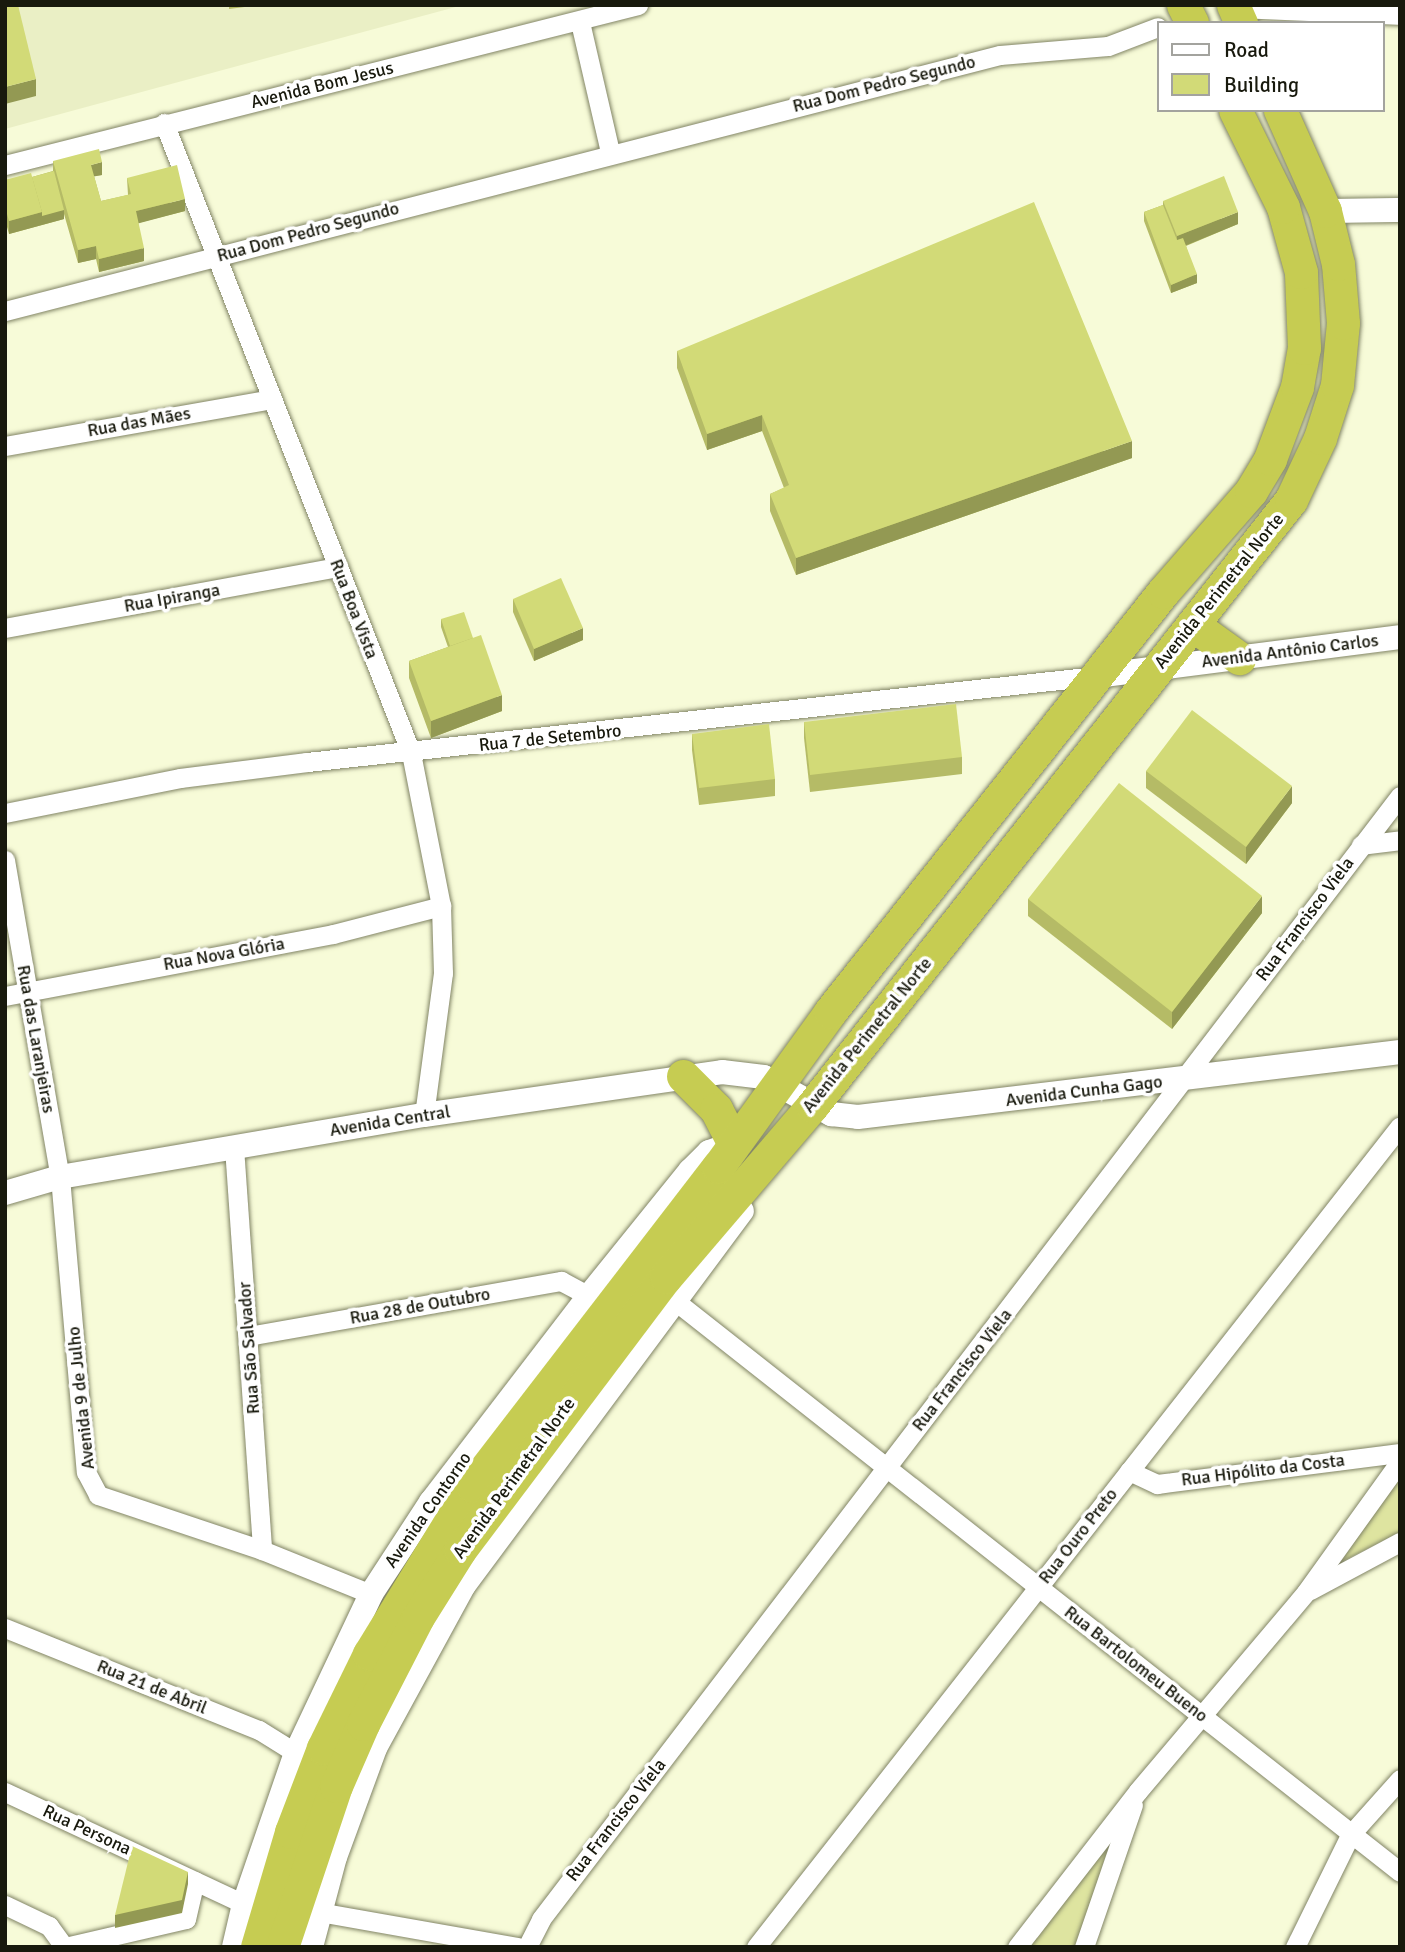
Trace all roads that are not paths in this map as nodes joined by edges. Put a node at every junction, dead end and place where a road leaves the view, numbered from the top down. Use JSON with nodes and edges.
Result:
{"nodes":[{"id":1,"x":638,"y":5,"type":"edge"},
{"id":2,"x":1236,"y":12,"type":"edge"},
{"id":3,"x":1400,"y":15,"type":"edge"},
{"id":4,"x":580,"y":22,"type":"junction"},
{"id":5,"x":1156,"y":27,"type":"edge"},
{"id":6,"x":1236,"y":112,"type":"edge"},
{"id":7,"x":1281,"y":112,"type":"edge"},
{"id":8,"x":164,"y":123,"type":"junction"},
{"id":9,"x":610,"y":152,"type":"junction"},
{"id":10,"x":5,"y":165,"type":"edge"},
{"id":11,"x":1400,"y":210,"type":"edge"},
{"id":12,"x":1325,"y":211,"type":"junction"},
{"id":13,"x":216,"y":256,"type":"junction"},
{"id":14,"x":5,"y":311,"type":"edge"},
{"id":15,"x":272,"y":399,"type":"junction"},
{"id":16,"x":5,"y":446,"type":"edge"},
{"id":17,"x":338,"y":567,"type":"junction"},
{"id":18,"x":1193,"y":625,"type":"junction"},
{"id":19,"x":5,"y":628,"type":"edge"},
{"id":20,"x":1400,"y":637,"type":"edge"},
{"id":21,"x":1239,"y":658,"type":"junction"},
{"id":22,"x":1157,"y":668,"type":"junction"},
{"id":23,"x":1096,"y":676,"type":"junction"},
{"id":24,"x":411,"y":753,"type":"junction"},
{"id":25,"x":1400,"y":796,"type":"edge"},
{"id":26,"x":5,"y":813,"type":"edge"},
{"id":27,"x":1400,"y":840,"type":"edge"},
{"id":28,"x":1361,"y":845,"type":"junction"},
{"id":29,"x":5,"y":860,"type":"edge"},
{"id":30,"x":441,"y":906,"type":"junction"},
{"id":31,"x":28,"y":989,"type":"junction"},
{"id":32,"x":5,"y":996,"type":"edge"},
{"id":33,"x":1400,"y":1052,"type":"edge"},
{"id":34,"x":684,"y":1076,"type":"junction"},
{"id":35,"x":1185,"y":1080,"type":"junction"},
{"id":36,"x":777,"y":1083,"type":"junction"},
{"id":37,"x":813,"y":1105,"type":"junction"},
{"id":38,"x":424,"y":1115,"type":"junction"},
{"id":39,"x":1400,"y":1126,"type":"edge"},
{"id":40,"x":733,"y":1143,"type":"junction"},
{"id":41,"x":234,"y":1147,"type":"junction"},
{"id":42,"x":771,"y":1153,"type":"junction"},
{"id":43,"x":60,"y":1177,"type":"junction"},
{"id":44,"x":5,"y":1193,"type":"edge"},
{"id":45,"x":589,"y":1296,"type":"junction"},
{"id":46,"x":674,"y":1300,"type":"junction"},
{"id":47,"x":248,"y":1336,"type":"junction"},
{"id":48,"x":1400,"y":1453,"type":"edge"},
{"id":49,"x":1400,"y":1461,"type":"edge"},
{"id":50,"x":886,"y":1468,"type":"junction"},
{"id":51,"x":1129,"y":1471,"type":"junction"},
{"id":52,"x":1400,"y":1542,"type":"edge"},
{"id":53,"x":262,"y":1550,"type":"junction"},
{"id":54,"x":1038,"y":1587,"type":"junction"},
{"id":55,"x":1306,"y":1592,"type":"junction"},
{"id":56,"x":371,"y":1594,"type":"junction"},
{"id":57,"x":5,"y":1628,"type":"edge"},
{"id":58,"x":1201,"y":1714,"type":"junction"},
{"id":59,"x":375,"y":1748,"type":"junction"},
{"id":60,"x":296,"y":1753,"type":"junction"},
{"id":61,"x":1400,"y":1779,"type":"edge"},
{"id":62,"x":336,"y":1786,"type":"junction"},
{"id":63,"x":1138,"y":1791,"type":"junction"},
{"id":64,"x":5,"y":1792,"type":"edge"},
{"id":65,"x":1350,"y":1835,"type":"junction"},
{"id":66,"x":335,"y":1857,"type":"junction"},
{"id":67,"x":1400,"y":1872,"type":"edge"},
{"id":68,"x":195,"y":1881,"type":"junction"},
{"id":69,"x":244,"y":1904,"type":"junction"},
{"id":70,"x":5,"y":1905,"type":"edge"},
{"id":71,"x":319,"y":1912,"type":"junction"},
{"id":72,"x":65,"y":1947,"type":"edge"},
{"id":73,"x":234,"y":1947,"type":"edge"},
{"id":74,"x":257,"y":1947,"type":"edge"},
{"id":75,"x":282,"y":1947,"type":"edge"},
{"id":76,"x":311,"y":1947,"type":"edge"},
{"id":77,"x":518,"y":1947,"type":"edge"},
{"id":78,"x":527,"y":1947,"type":"edge"},
{"id":79,"x":757,"y":1947,"type":"edge"},
{"id":80,"x":1017,"y":1947,"type":"edge"},
{"id":81,"x":1084,"y":1947,"type":"edge"},
{"id":82,"x":1295,"y":1947,"type":"edge"}],
"edges":[{"from":1,"to":4,"type":"street","name":"Avenida Bom Jesus"},
{"from":2,"to":3,"type":"street"},
{"from":4,"to":8,"type":"street","name":"Avenida Bom Jesus"},
{"from":4,"to":9,"type":"street"},
{"from":5,"to":9,"type":"street","name":"Rua Dom Pedro Segundo"},
{"from":6,"to":23,"type":"highway","name":"Avenida Perimetral Norte"},
{"from":7,"to":12,"type":"highway","name":"Avenida Perimetral Norte"},
{"from":8,"to":10,"type":"street","name":"Avenida Bom Jesus"},
{"from":8,"to":13,"type":"street","name":"Rua Boa Vista"},
{"from":9,"to":13,"type":"street","name":"Rua Dom Pedro Segundo"},
{"from":11,"to":12,"type":"street"},
{"from":12,"to":18,"type":"highway","name":"Avenida Perimetral Norte"},
{"from":13,"to":14,"type":"street","name":"Rua Dom Pedro Segundo"},
{"from":13,"to":15,"type":"street","name":"Rua Boa Vista"},
{"from":15,"to":16,"type":"street","name":"Rua das Mães"},
{"from":15,"to":17,"type":"street","name":"Rua Boa Vista"},
{"from":17,"to":19,"type":"street","name":"Rua Ipiranga"},
{"from":17,"to":24,"type":"street","name":"Rua Boa Vista"},
{"from":18,"to":21,"type":"highway"},
{"from":18,"to":22,"type":"highway","name":"Avenida Perimetral Norte"},
{"from":20,"to":21,"type":"street","name":"Avenida Antônio Carlos"},
{"from":21,"to":22,"type":"street","name":"Avenida Antônio Carlos"},
{"from":22,"to":23,"type":"street","name":"Avenida Antônio Carlos"},
{"from":22,"to":37,"type":"highway","name":"Avenida Perimetral Norte"},
{"from":23,"to":24,"type":"street","name":"Rua 7 de Setembro"},
{"from":23,"to":36,"type":"highway","name":"Avenida Perimetral Norte"},
{"from":24,"to":26,"type":"street","name":"Rua 7 de Setembro"},
{"from":24,"to":30,"type":"street","name":"Rua Boa Vista"},
{"from":25,"to":28,"type":"street","name":"Rua Francisco Viela"},
{"from":27,"to":28,"type":"street"},
{"from":28,"to":35,"type":"street","name":"Rua Francisco Viela"},
{"from":29,"to":31,"type":"street","name":"Rua das Laranjeiras"},
{"from":30,"to":31,"type":"street","name":"Rua Nova Glória"},
{"from":30,"to":38,"type":"street","name":"Rua Boa Vista"},
{"from":31,"to":32,"type":"street","name":"Rua Nova Glória"},
{"from":31,"to":43,"type":"street","name":"Rua das Laranjeiras"},
{"from":33,"to":35,"type":"street","name":"Avenida Cunha Gago"},
{"from":34,"to":36,"type":"street","name":"Avenida Central"},
{"from":34,"to":38,"type":"street","name":"Avenida Central"},
{"from":34,"to":40,"type":"highway"},
{"from":35,"to":37,"type":"street","name":"Avenida Cunha Gago"},
{"from":35,"to":50,"type":"street","name":"Rua Francisco Viela"},
{"from":36,"to":37,"type":"street","name":"Avenida Cunha Gago"},
{"from":36,"to":40,"type":"highway","name":"Avenida Perimetral Norte"},
{"from":37,"to":42,"type":"highway","name":"Avenida Perimetral Norte"},
{"from":38,"to":41,"type":"street","name":"Avenida Central"},
{"from":39,"to":51,"type":"street","name":"Rua Ouro Preto"},
{"from":40,"to":45,"type":"street","name":"Avenida Contorno"},
{"from":40,"to":74,"type":"highway","name":"Avenida Perimetral Norte"},
{"from":41,"to":43,"type":"street","name":"Avenida Central"},
{"from":41,"to":47,"type":"street","name":"Rua São Salvador"},
{"from":42,"to":46,"type":"street"},
{"from":42,"to":62,"type":"highway","name":"Avenida Perimetral Norte"},
{"from":43,"to":44,"type":"street","name":"Avenida Central"},
{"from":43,"to":53,"type":"street","name":"Avenida 9 de Julho"},
{"from":45,"to":47,"type":"street","name":"Rua 28 de Outubro"},
{"from":45,"to":56,"type":"street","name":"Avenida Contorno"},
{"from":46,"to":50,"type":"street","name":"Rua Bartolomeu Bueno"},
{"from":46,"to":59,"type":"street"},
{"from":47,"to":53,"type":"street","name":"Rua São Salvador"},
{"from":48,"to":51,"type":"street","name":"Rua Hipólito da Costa"},
{"from":49,"to":55,"type":"street"},
{"from":50,"to":54,"type":"street","name":"Rua Bartolomeu Bueno"},
{"from":50,"to":78,"type":"street","name":"Rua Francisco Viela"},
{"from":51,"to":54,"type":"street","name":"Rua Ouro Preto"},
{"from":52,"to":55,"type":"street"},
{"from":53,"to":56,"type":"street","name":"Avenida 9 de Julho"},
{"from":54,"to":58,"type":"street","name":"Rua Bartolomeu Bueno"},
{"from":54,"to":79,"type":"street","name":"Rua Ouro Preto"},
{"from":55,"to":58,"type":"street"},
{"from":56,"to":60,"type":"street","name":"Avenida Contorno"},
{"from":57,"to":60,"type":"street","name":"Rua 21 de Abril"},
{"from":58,"to":63,"type":"street"},
{"from":58,"to":65,"type":"street","name":"Rua Bartolomeu Bueno"},
{"from":59,"to":62,"type":"highway"},
{"from":59,"to":66,"type":"street"},
{"from":60,"to":69,"type":"street","name":"Avenida Contorno"},
{"from":61,"to":65,"type":"street"},
{"from":62,"to":66,"type":"highway"},
{"from":62,"to":75,"type":"highway","name":"Avenida Perimetral Norte"},
{"from":63,"to":80,"type":"street"},
{"from":63,"to":81,"type":"street"},
{"from":64,"to":68,"type":"street","name":"Rua Persona"},
{"from":65,"to":67,"type":"street","name":"Rua Bartolomeu Bueno"},
{"from":65,"to":82,"type":"street"},
{"from":66,"to":71,"type":"street"},
{"from":68,"to":69,"type":"street","name":"Rua Persona"},
{"from":68,"to":72,"type":"street"},
{"from":69,"to":73,"type":"street","name":"Avenida Contorno"},
{"from":70,"to":72,"type":"street"},
{"from":71,"to":76,"type":"street"},
{"from":71,"to":77,"type":"street"}]}
